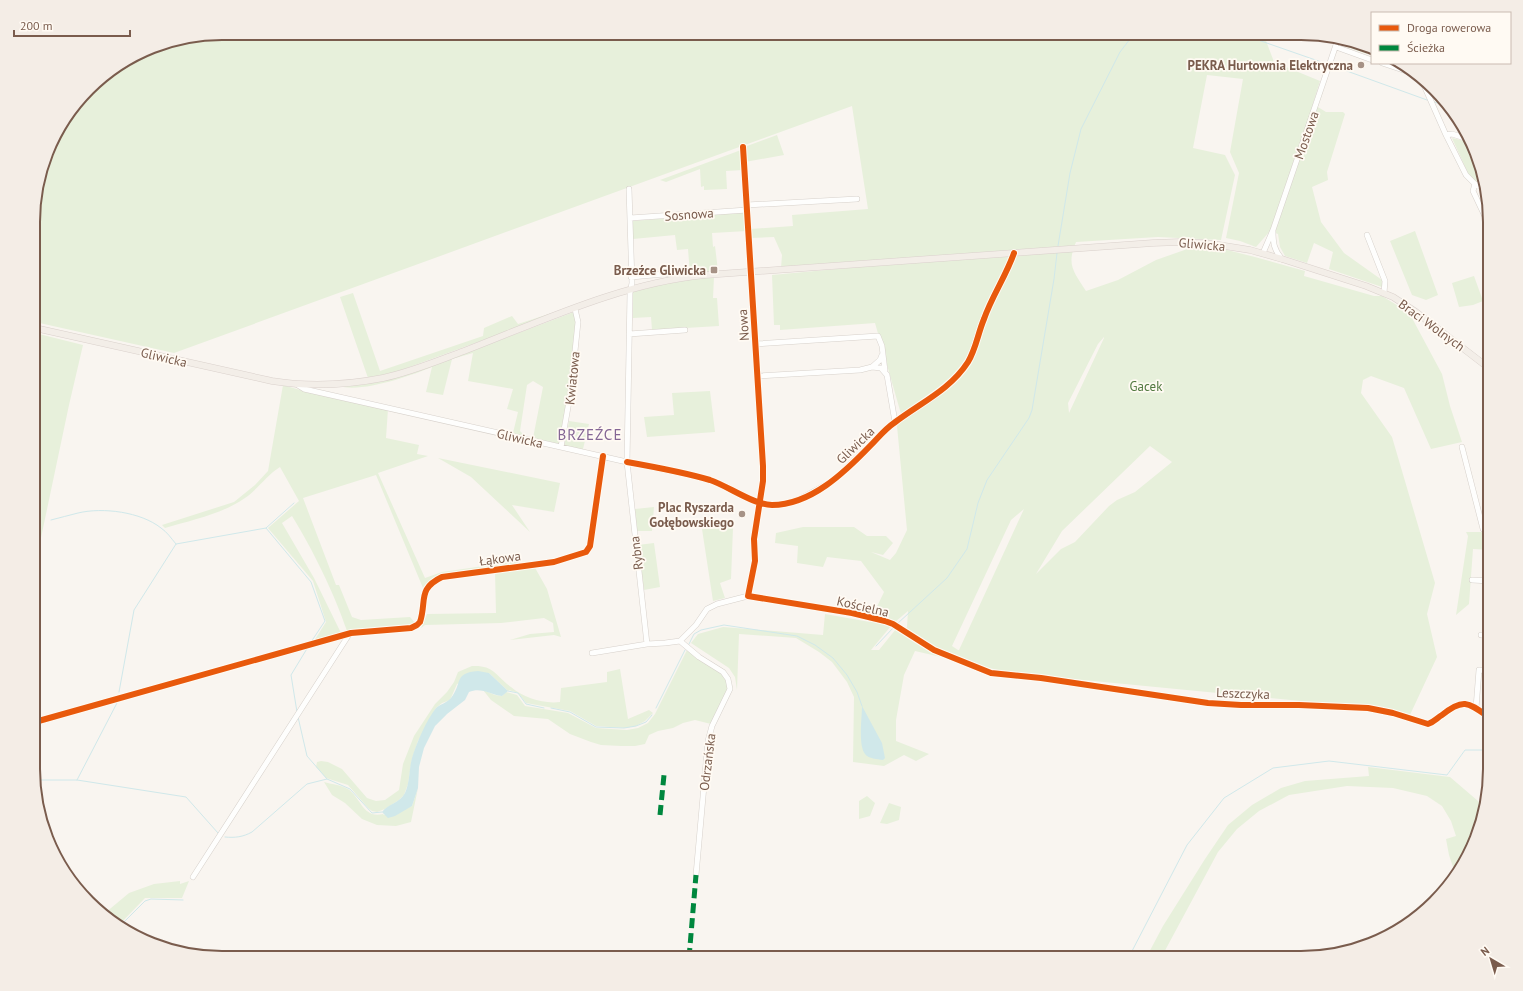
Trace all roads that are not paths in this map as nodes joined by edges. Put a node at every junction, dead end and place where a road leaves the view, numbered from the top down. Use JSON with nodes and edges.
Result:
{"nodes":[{"id":1,"x":1336,"y":47,"type":"joint"},
{"id":2,"x":1371,"y":60,"type":"edge"},
{"id":3,"x":1385,"y":64,"type":"edge"},
{"id":4,"x":1398,"y":68,"type":"edge"},
{"id":5,"x":1426,"y":89,"type":"edge"},
{"id":6,"x":1446,"y":135,"type":"junction"},
{"id":7,"x":1462,"y":137,"type":"edge"},
{"id":8,"x":743,"y":147,"type":"dead end"},
{"id":9,"x":1476,"y":184,"type":"joint"},
{"id":10,"x":629,"y":189,"type":"dead end"},
{"id":11,"x":857,"y":199,"type":"dead end"},
{"id":12,"x":747,"y":208,"type":"junction"},
{"id":13,"x":1483,"y":212,"type":"edge"},
{"id":14,"x":630,"y":218,"type":"junction"},
{"id":15,"x":1273,"y":230,"type":"junction"},
{"id":16,"x":1367,"y":235,"type":"dead end"},
{"id":17,"x":1272,"y":244,"type":"junction"},
{"id":18,"x":1014,"y":253,"type":"junction"},
{"id":19,"x":1264,"y":253,"type":"junction"},
{"id":20,"x":1282,"y":259,"type":"junction"},
{"id":21,"x":751,"y":272,"type":"junction"},
{"id":22,"x":675,"y":273,"type":"dead end"},
{"id":23,"x":631,"y":277,"type":"junction"},
{"id":24,"x":631,"y":288,"type":"junction"},
{"id":25,"x":1384,"y":293,"type":"junction"},
{"id":26,"x":575,"y":308,"type":"junction"},
{"id":27,"x":40,"y":329,"type":"edge"},
{"id":28,"x":685,"y":330,"type":"dead end"},
{"id":29,"x":629,"y":334,"type":"junction"},
{"id":30,"x":756,"y":344,"type":"junction"},
{"id":31,"x":882,"y":355,"type":"junction"},
{"id":32,"x":1483,"y":364,"type":"edge"},
{"id":33,"x":872,"y":367,"type":"junction"},
{"id":34,"x":885,"y":371,"type":"junction"},
{"id":35,"x":758,"y":376,"type":"junction"},
{"id":36,"x":295,"y":384,"type":"junction"},
{"id":37,"x":330,"y":384,"type":"junction"},
{"id":38,"x":329,"y":395,"type":"junction"},
{"id":39,"x":894,"y":412,"type":"junction"},
{"id":40,"x":904,"y":417,"type":"junction"},
{"id":41,"x":895,"y":422,"type":"junction"},
{"id":42,"x":562,"y":447,"type":"junction"},
{"id":43,"x":1462,"y":447,"type":"dead end"},
{"id":44,"x":603,"y":456,"type":"junction"},
{"id":45,"x":627,"y":462,"type":"junction"},
{"id":46,"x":759,"y":502,"type":"junction"},
{"id":47,"x":1483,"y":530,"type":"edge"},
{"id":48,"x":1472,"y":580,"type":"dead end"},
{"id":49,"x":1483,"y":581,"type":"edge"},
{"id":50,"x":748,"y":596,"type":"junction"},
{"id":51,"x":351,"y":633,"type":"junction"},
{"id":52,"x":680,"y":641,"type":"junction"},
{"id":53,"x":647,"y":644,"type":"junction"},
{"id":54,"x":592,"y":653,"type":"dead end"},
{"id":55,"x":1483,"y":670,"type":"edge"},
{"id":56,"x":986,"y":672,"type":"joint"},
{"id":57,"x":1476,"y":708,"type":"junction"},
{"id":58,"x":1483,"y":713,"type":"edge"},
{"id":59,"x":40,"y":721,"type":"edge"},
{"id":60,"x":696,"y":875,"type":"dead end"},
{"id":61,"x":193,"y":877,"type":"dead end"}],
"edges":[{"from":1,"to":2,"type":"street"},
{"from":1,"to":15,"type":"street","name":"Mostowa"},
{"from":3,"to":4,"type":"street"},
{"from":5,"to":6,"type":"street"},
{"from":6,"to":7,"type":"street"},
{"from":6,"to":9,"type":"street"},
{"from":8,"to":12,"type":"street","name":"Nowa"},
{"from":9,"to":13,"type":"street"},
{"from":10,"to":14,"type":"street","name":"Rybna"},
{"from":11,"to":12,"type":"street"},
{"from":12,"to":14,"type":"street","name":"Sosnowa"},
{"from":12,"to":21,"type":"street","name":"Nowa"},
{"from":14,"to":23,"type":"street","name":"Rybna"},
{"from":15,"to":17,"type":"street","name":"Mostowa"},
{"from":15,"to":19,"type":"street","name":"Mostowa"},
{"from":16,"to":25,"type":"street","name":"Braci Wolnych"},
{"from":17,"to":19,"type":"street"},
{"from":17,"to":20,"type":"street"},
{"from":18,"to":19,"type":"main road","name":"Gliwicka"},
{"from":18,"to":21,"type":"main road","name":"Gliwicka"},
{"from":18,"to":40,"type":"street","name":"Gliwicka"},
{"from":19,"to":20,"type":"main road","name":"Gliwicka"},
{"from":20,"to":25,"type":"main road","name":"Gliwicka"},
{"from":21,"to":24,"type":"main road","name":"Gliwicka"},
{"from":21,"to":30,"type":"street","name":"Nowa"},
{"from":22,"to":23,"type":"street"},
{"from":23,"to":24,"type":"street","name":"Rybna"},
{"from":24,"to":26,"type":"main road","name":"Gliwicka"},
{"from":24,"to":29,"type":"street","name":"Rybna"},
{"from":25,"to":32,"type":"main road","name":"Braci Wolnych"},
{"from":26,"to":37,"type":"main road","name":"Gliwicka"},
{"from":26,"to":42,"type":"street","name":"Kwiatowa"},
{"from":27,"to":36,"type":"main road","name":"Gliwicka"},
{"from":28,"to":29,"type":"street"},
{"from":29,"to":45,"type":"street","name":"Rybna"},
{"from":30,"to":31,"type":"street","name":"Nowa"},
{"from":30,"to":35,"type":"street","name":"Nowa"},
{"from":31,"to":33,"type":"street"},
{"from":31,"to":34,"type":"street","name":"Nowa"},
{"from":33,"to":34,"type":"street"},
{"from":33,"to":35,"type":"street"},
{"from":34,"to":39,"type":"street","name":"Nowa"},
{"from":35,"to":46,"type":"street","name":"Nowa"},
{"from":36,"to":37,"type":"main road","name":"Gliwicka"},
{"from":36,"to":38,"type":"street","name":"Gliwicka"},
{"from":37,"to":38,"type":"street"},
{"from":38,"to":42,"type":"street","name":"Gliwicka"},
{"from":39,"to":40,"type":"street"},
{"from":39,"to":41,"type":"street","name":"Nowa"},
{"from":40,"to":41,"type":"street","name":"Gliwicka"},
{"from":41,"to":46,"type":"street","name":"Gliwicka"},
{"from":42,"to":44,"type":"street","name":"Gliwicka"},
{"from":43,"to":47,"type":"street"},
{"from":44,"to":45,"type":"street","name":"Gliwicka"},
{"from":44,"to":51,"type":"street","name":"Łąkowa"},
{"from":45,"to":46,"type":"street","name":"Gliwicka"},
{"from":45,"to":53,"type":"street","name":"Rybna"},
{"from":46,"to":50,"type":"street","name":"Nowa"},
{"from":48,"to":49,"type":"street"},
{"from":50,"to":52,"type":"street"},
{"from":50,"to":56,"type":"street","name":"Kościelna"},
{"from":51,"to":59,"type":"street"},
{"from":51,"to":61,"type":"street"},
{"from":52,"to":53,"type":"street"},
{"from":52,"to":60,"type":"street","name":"Odrzańska"},
{"from":53,"to":54,"type":"street"},
{"from":55,"to":57,"type":"street"},
{"from":56,"to":57,"type":"street","name":"Leszczyka"},
{"from":57,"to":58,"type":"street","name":"Leszczyka"}]}
